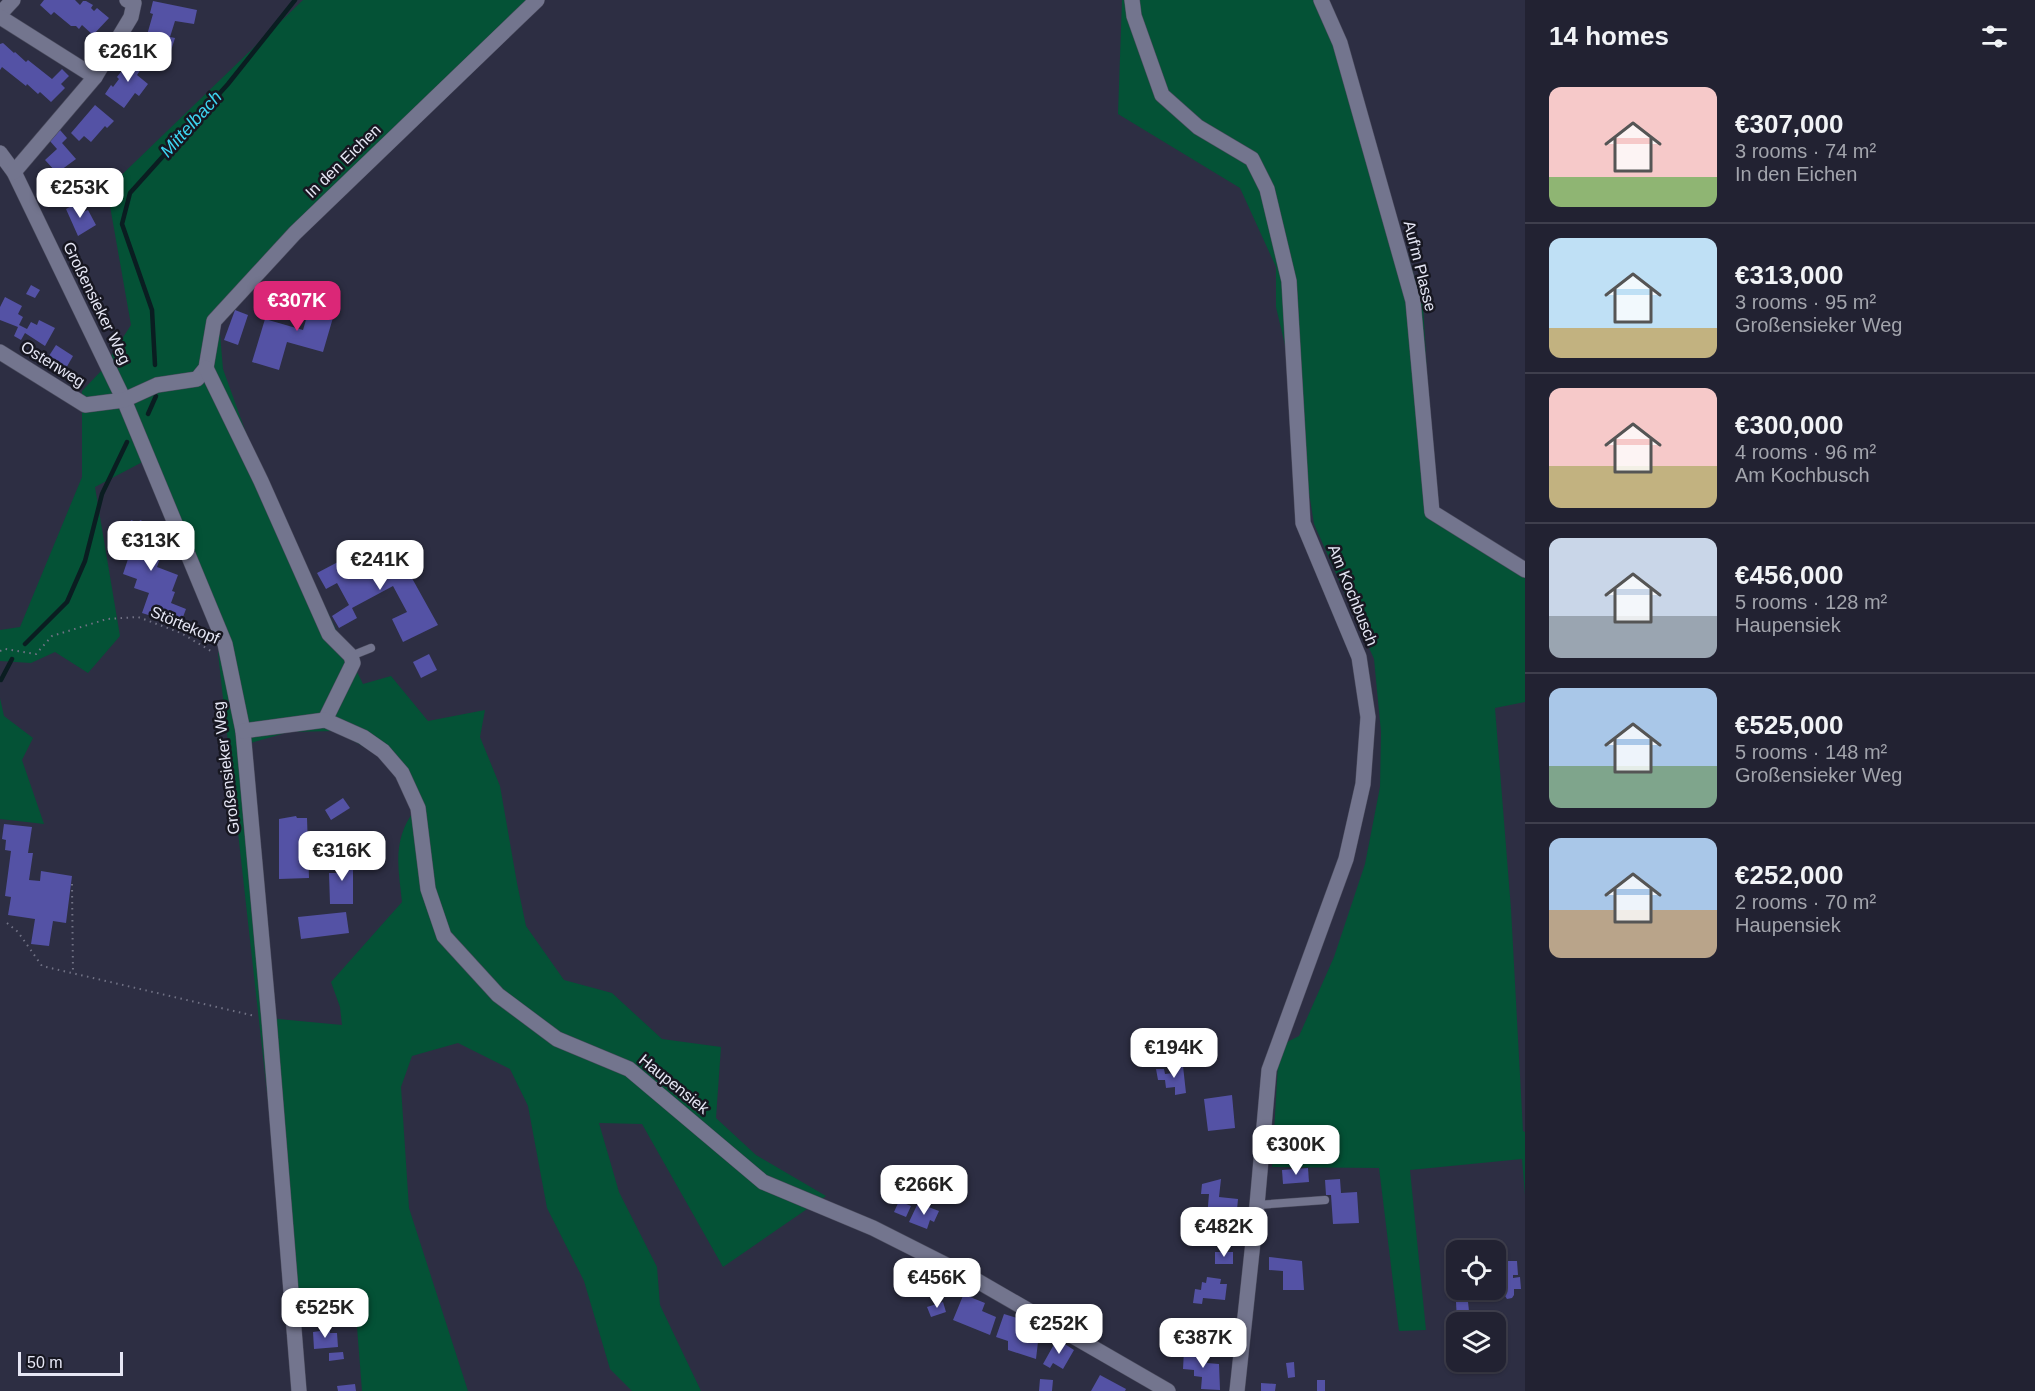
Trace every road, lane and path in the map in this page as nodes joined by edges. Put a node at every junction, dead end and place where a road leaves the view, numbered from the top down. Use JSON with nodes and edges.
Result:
{"nodes":[{"id":1,"x":13,"y":0,"type":"edge"},
{"id":2,"x":127,"y":0,"type":"edge"},
{"id":3,"x":537,"y":0,"type":"edge"},
{"id":4,"x":1132,"y":0,"type":"edge"},
{"id":5,"x":1321,"y":0,"type":"edge"},
{"id":6,"x":0,"y":16,"type":"edge"},
{"id":7,"x":95,"y":77,"type":"junction"},
{"id":8,"x":0,"y":153,"type":"edge"},
{"id":9,"x":14,"y":172,"type":"junction"},
{"id":10,"x":0,"y":352,"type":"edge"},
{"id":11,"x":206,"y":368,"type":"junction"},
{"id":12,"x":124,"y":400,"type":"junction"},
{"id":13,"x":1525,"y":570,"type":"edge"},
{"id":14,"x":225,"y":644,"type":"junction"},
{"id":15,"x":371,"y":648,"type":"dead end"},
{"id":16,"x":0,"y":651,"type":"edge"},
{"id":17,"x":351,"y":656,"type":"junction"},
{"id":18,"x":325,"y":720,"type":"junction"},
{"id":19,"x":243,"y":731,"type":"junction"},
{"id":20,"x":72,"y":884,"type":"dead end"},
{"id":21,"x":8,"y":922,"type":"dead end"},
{"id":22,"x":73,"y":974,"type":"junction"},
{"id":23,"x":269,"y":1019,"type":"junction"},
{"id":24,"x":1325,"y":1200,"type":"dead end"},
{"id":25,"x":1257,"y":1205,"type":"junction"},
{"id":26,"x":299,"y":1391,"type":"edge"},
{"id":27,"x":1168,"y":1391,"type":"edge"},
{"id":28,"x":1237,"y":1391,"type":"edge"}],
"edges":[{"from":1,"to":6,"type":"street"},
{"from":2,"to":7,"type":"street"},
{"from":3,"to":11,"type":"street","name":"In den Eichen"},
{"from":4,"to":25,"type":"street","name":"Am Kochbusch"},
{"from":5,"to":13,"type":"street","name":"Auf'm Plasse"},
{"from":6,"to":7,"type":"street"},
{"from":7,"to":9,"type":"street"},
{"from":8,"to":9,"type":"street","name":"Großensieker Weg"},
{"from":9,"to":12,"type":"street","name":"Großensieker Weg"},
{"from":10,"to":12,"type":"street","name":"Ostenweg"},
{"from":11,"to":12,"type":"street"},
{"from":11,"to":17,"type":"street"},
{"from":12,"to":14,"type":"street","name":"Großensieker Weg"},
{"from":14,"to":16,"type":"path","name":"Störtekopf"},
{"from":14,"to":19,"type":"street","name":"Großensieker Weg"},
{"from":15,"to":17,"type":"lane"},
{"from":17,"to":18,"type":"street"},
{"from":18,"to":19,"type":"street"},
{"from":18,"to":27,"type":"street","name":"Haupensiek"},
{"from":19,"to":23,"type":"street","name":"Großensieker Weg"},
{"from":20,"to":22,"type":"path"},
{"from":21,"to":22,"type":"path"},
{"from":22,"to":23,"type":"path"},
{"from":23,"to":26,"type":"street","name":"Großensieker Weg"},
{"from":24,"to":25,"type":"lane"},
{"from":25,"to":28,"type":"street","name":"Am Kochbusch"}]}
